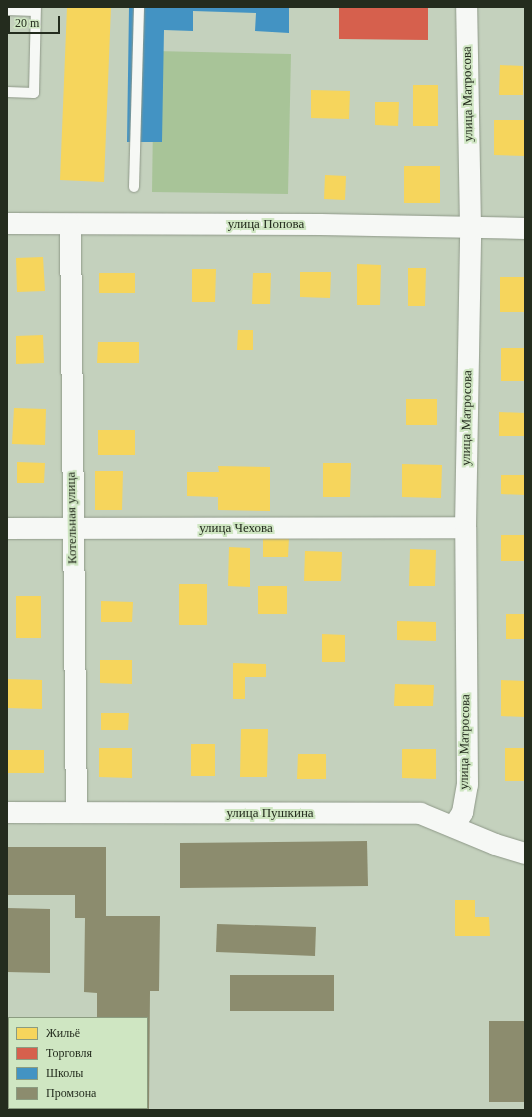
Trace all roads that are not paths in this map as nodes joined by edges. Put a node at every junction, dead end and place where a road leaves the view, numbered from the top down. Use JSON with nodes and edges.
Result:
{"nodes":[{"id":1,"x":139,"y":7,"type":"edge"},
{"id":2,"x":466,"y":7,"type":"edge"},
{"id":3,"x":36,"y":9,"type":"edge"},
{"id":4,"x":7,"y":10,"type":"edge"},
{"id":5,"x":7,"y":92,"type":"edge"},
{"id":6,"x":134,"y":187,"type":"dead end"},
{"id":7,"x":7,"y":223,"type":"edge"},
{"id":8,"x":70,"y":224,"type":"junction"},
{"id":9,"x":470,"y":227,"type":"junction"},
{"id":10,"x":525,"y":228,"type":"edge"},
{"id":11,"x":465,"y":527,"type":"junction"},
{"id":12,"x":7,"y":528,"type":"edge"},
{"id":13,"x":72,"y":529,"type":"junction"},
{"id":14,"x":7,"y":812,"type":"edge"},
{"id":15,"x":76,"y":812,"type":"junction"},
{"id":16,"x":453,"y":826,"type":"junction"},
{"id":17,"x":525,"y":853,"type":"edge"}],
"edges":[{"from":1,"to":6,"type":"lane"},
{"from":2,"to":9,"type":"street","name":"улица Матросова"},
{"from":3,"to":4,"type":"lane"},
{"from":3,"to":5,"type":"lane"},
{"from":7,"to":8,"type":"street","name":"улица Попова"},
{"from":8,"to":9,"type":"street","name":"улица Попова"},
{"from":8,"to":13,"type":"street","name":"Котельная улица"},
{"from":9,"to":10,"type":"street","name":"улица Попова"},
{"from":9,"to":11,"type":"street","name":"улица Матросова"},
{"from":11,"to":13,"type":"street","name":"улица Чехова"},
{"from":11,"to":16,"type":"street","name":"улица Матросова"},
{"from":12,"to":13,"type":"street","name":"улица Чехова"},
{"from":13,"to":15,"type":"street","name":"Котельная улица"},
{"from":14,"to":15,"type":"street","name":"улица Пушкина"},
{"from":15,"to":16,"type":"street","name":"улица Пушкина"},
{"from":16,"to":17,"type":"street","name":"улица Пушкина"}]}
